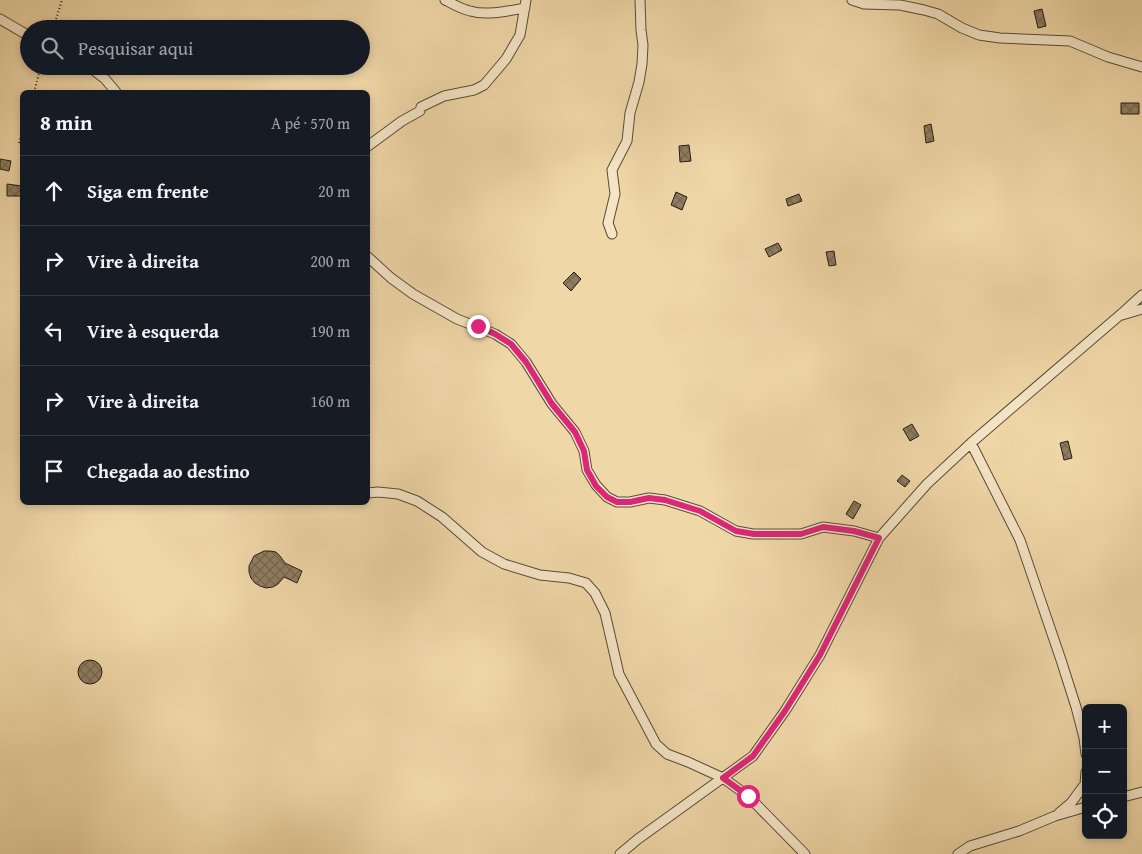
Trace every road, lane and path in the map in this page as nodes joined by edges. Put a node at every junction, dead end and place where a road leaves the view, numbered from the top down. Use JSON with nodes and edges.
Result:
{"nodes":[{"id":1,"x":62,"y":0,"type":"edge"},
{"id":2,"x":445,"y":0,"type":"edge"},
{"id":3,"x":640,"y":0,"type":"edge"},
{"id":4,"x":852,"y":0,"type":"edge"},
{"id":5,"x":526,"y":4,"type":"edge"},
{"id":6,"x":0,"y":19,"type":"edge"},
{"id":7,"x":55,"y":20,"type":"edge"},
{"id":8,"x":20,"y":31,"type":"edge"},
{"id":9,"x":1142,"y":67,"type":"edge"},
{"id":10,"x":39,"y":75,"type":"edge"},
{"id":11,"x":100,"y":75,"type":"edge"},
{"id":12,"x":35,"y":90,"type":"edge"},
{"id":13,"x":114,"y":90,"type":"edge"},
{"id":14,"x":20,"y":139,"type":"edge"},
{"id":15,"x":19,"y":143,"type":"dead end"},
{"id":16,"x":370,"y":145,"type":"edge"},
{"id":17,"x":612,"y":234,"type":"dead end"},
{"id":18,"x":370,"y":259,"type":"edge"},
{"id":19,"x":1142,"y":295,"type":"edge"},
{"id":20,"x":1142,"y":309,"type":"edge"},
{"id":21,"x":1120,"y":315,"type":"junction"},
{"id":22,"x":971,"y":443,"type":"junction"},
{"id":23,"x":370,"y":493,"type":"edge"},
{"id":24,"x":879,"y":538,"type":"junction"},
{"id":25,"x":1085,"y":749,"type":"edge"},
{"id":26,"x":723,"y":778,"type":"junction"},
{"id":27,"x":1082,"y":788,"type":"edge"},
{"id":28,"x":1142,"y":792,"type":"edge"},
{"id":29,"x":1127,"y":796,"type":"edge"},
{"id":30,"x":1082,"y":809,"type":"edge"},
{"id":31,"x":1055,"y":816,"type":"junction"},
{"id":32,"x":620,"y":854,"type":"edge"},
{"id":33,"x":806,"y":854,"type":"edge"},
{"id":34,"x":958,"y":854,"type":"edge"}],
"edges":[{"from":1,"to":7,"type":"path"},
{"from":2,"to":5,"type":"street"},
{"from":3,"to":17,"type":"street"},
{"from":4,"to":9,"type":"street"},
{"from":5,"to":16,"type":"street"},
{"from":6,"to":8,"type":"street"},
{"from":10,"to":12,"type":"path"},
{"from":11,"to":13,"type":"street"},
{"from":14,"to":15,"type":"path"},
{"from":18,"to":24,"type":"street"},
{"from":19,"to":21,"type":"street"},
{"from":20,"to":21,"type":"street"},
{"from":21,"to":22,"type":"street"},
{"from":22,"to":24,"type":"street"},
{"from":22,"to":25,"type":"street"},
{"from":23,"to":26,"type":"street"},
{"from":24,"to":26,"type":"street"},
{"from":26,"to":32,"type":"street"},
{"from":26,"to":33,"type":"street"},
{"from":27,"to":31,"type":"street"},
{"from":28,"to":29,"type":"street"},
{"from":30,"to":31,"type":"street"},
{"from":31,"to":34,"type":"street"}]}
